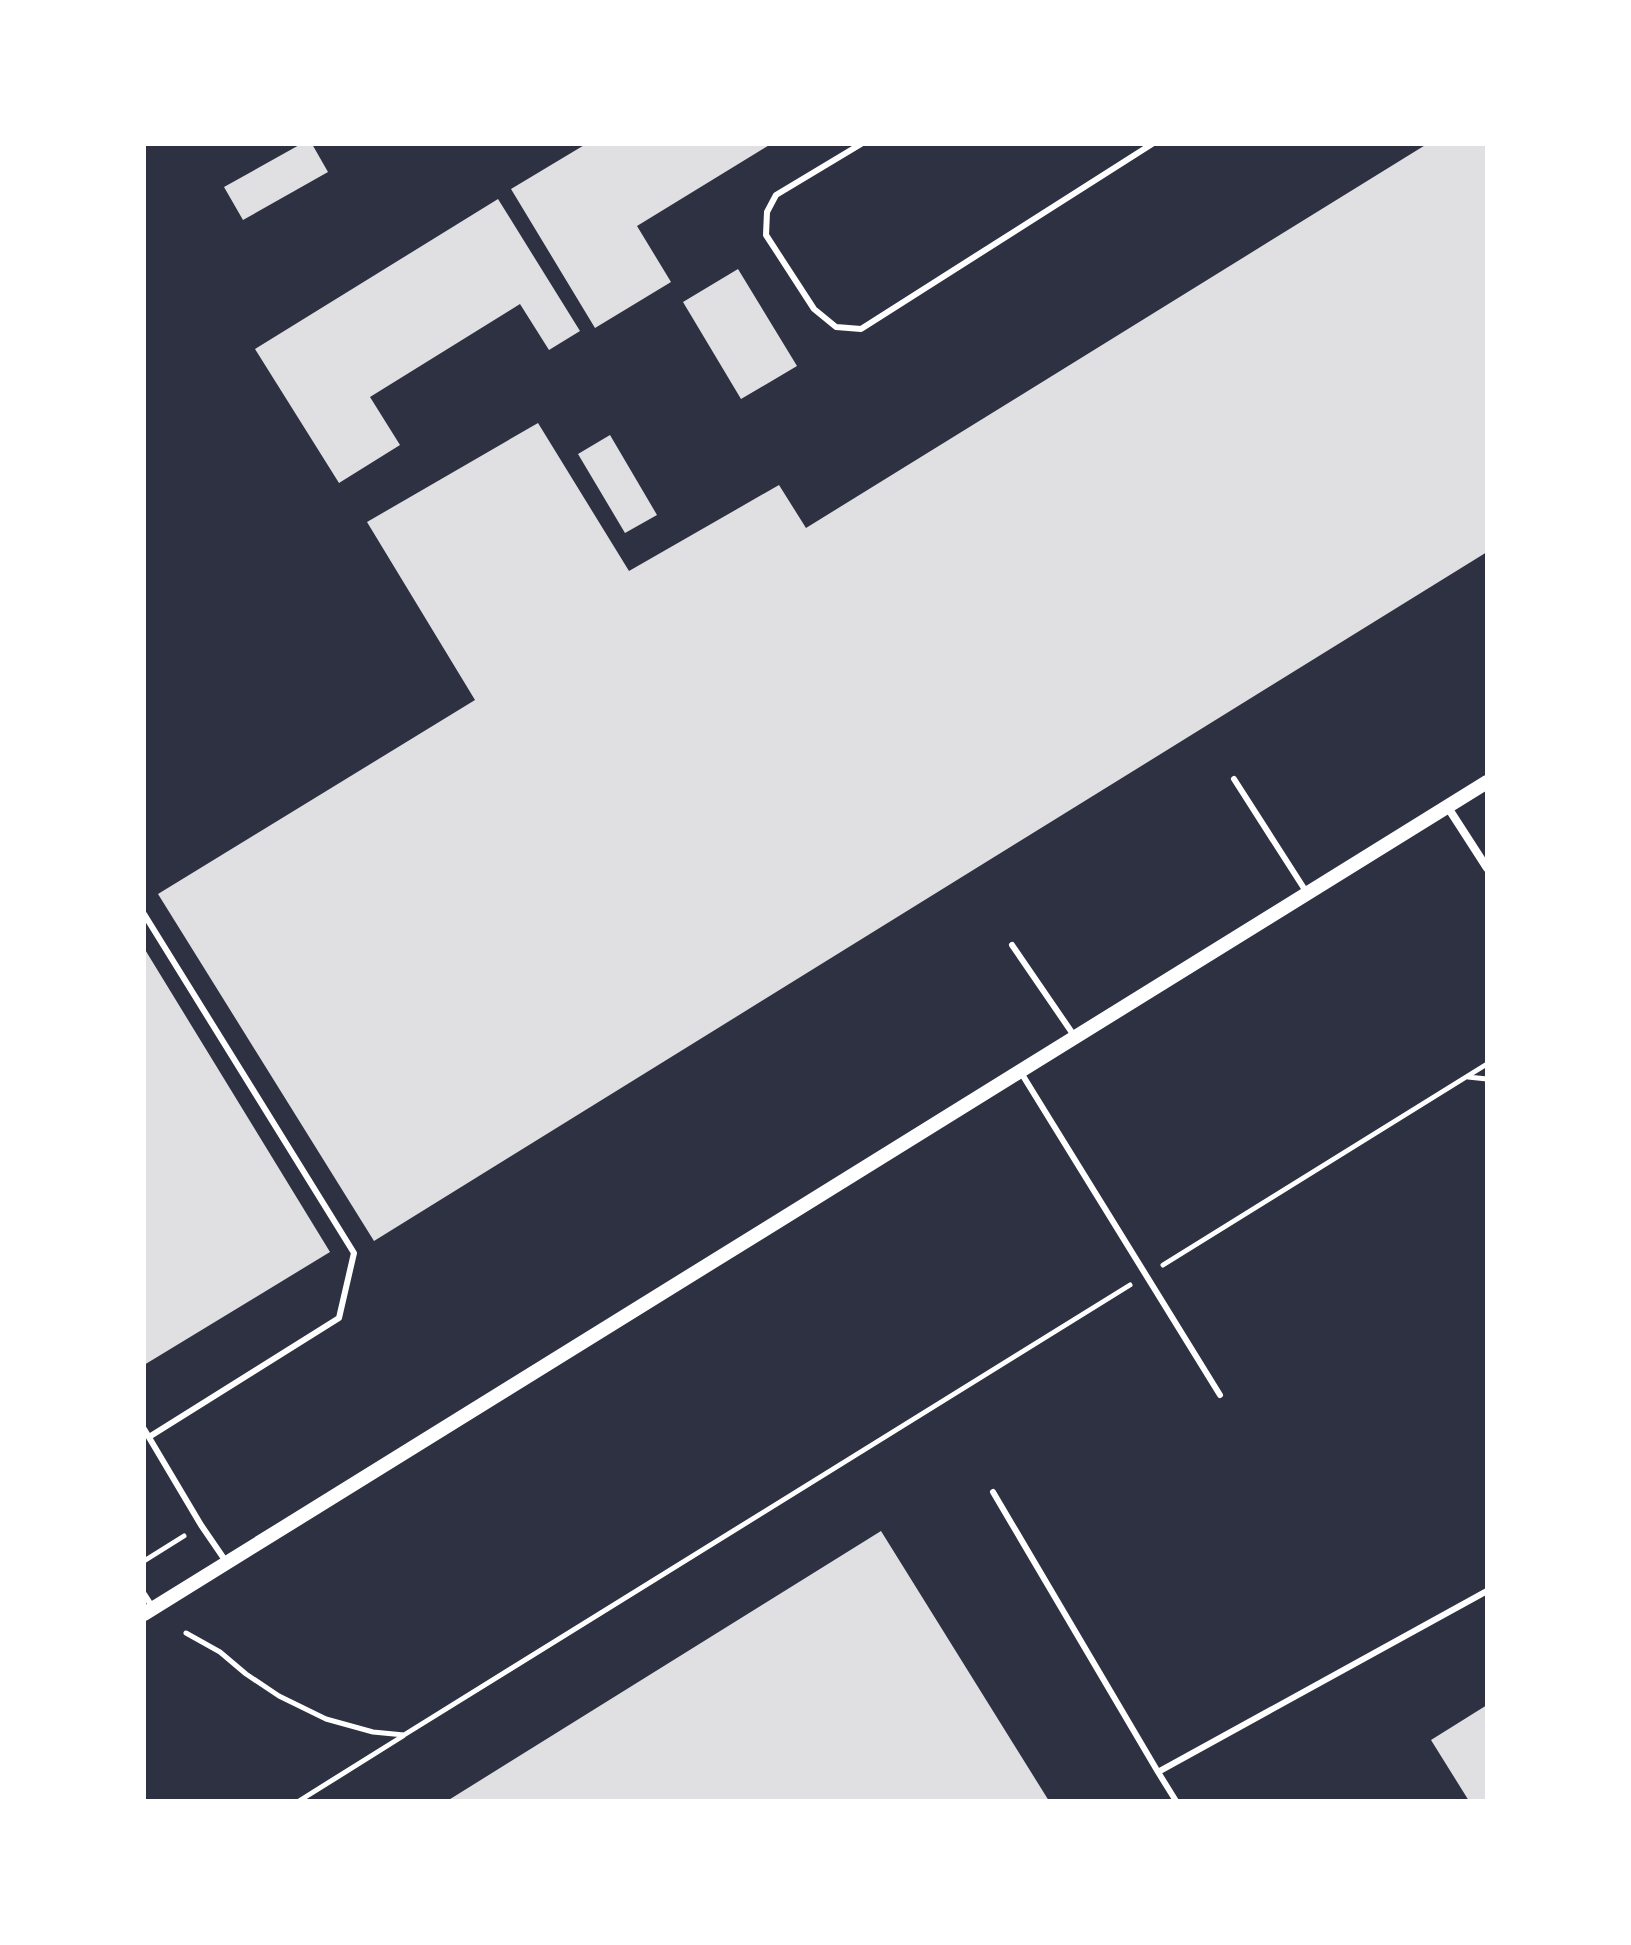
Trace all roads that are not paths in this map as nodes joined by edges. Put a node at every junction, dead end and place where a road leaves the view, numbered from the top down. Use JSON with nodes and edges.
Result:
{"nodes":[{"id":1,"x":861,"y":144,"type":"edge"},
{"id":2,"x":1152,"y":144,"type":"edge"},
{"id":3,"x":1234,"y":779,"type":"dead end"},
{"id":4,"x":1487,"y":782,"type":"edge"},
{"id":5,"x":1447,"y":806,"type":"junction"},
{"id":6,"x":1487,"y":868,"type":"edge"},
{"id":7,"x":1307,"y":893,"type":"junction"},
{"id":8,"x":144,"y":914,"type":"edge"},
{"id":9,"x":1012,"y":945,"type":"dead end"},
{"id":10,"x":1075,"y":1037,"type":"junction"},
{"id":11,"x":1020,"y":1071,"type":"junction"},
{"id":12,"x":1220,"y":1395,"type":"dead end"},
{"id":13,"x":144,"y":1429,"type":"edge"},
{"id":14,"x":149,"y":1437,"type":"junction"},
{"id":15,"x":993,"y":1492,"type":"dead end"},
{"id":16,"x":227,"y":1563,"type":"junction"},
{"id":17,"x":1487,"y":1591,"type":"edge"},
{"id":18,"x":144,"y":1594,"type":"edge"},
{"id":19,"x":148,"y":1611,"type":"edge"},
{"id":20,"x":1158,"y":1772,"type":"junction"},
{"id":21,"x":1176,"y":1801,"type":"edge"}],
"edges":[{"from":1,"to":2,"type":"lane"},
{"from":3,"to":7,"type":"lane"},
{"from":4,"to":5,"type":"street"},
{"from":5,"to":6,"type":"street"},
{"from":5,"to":7,"type":"street"},
{"from":7,"to":10,"type":"street"},
{"from":8,"to":14,"type":"lane"},
{"from":9,"to":10,"type":"lane"},
{"from":10,"to":11,"type":"street"},
{"from":11,"to":12,"type":"lane"},
{"from":11,"to":16,"type":"street"},
{"from":13,"to":14,"type":"lane"},
{"from":14,"to":16,"type":"lane"},
{"from":15,"to":20,"type":"lane"},
{"from":16,"to":19,"type":"street"},
{"from":17,"to":20,"type":"lane"},
{"from":18,"to":19,"type":"lane"},
{"from":20,"to":21,"type":"lane"}]}
